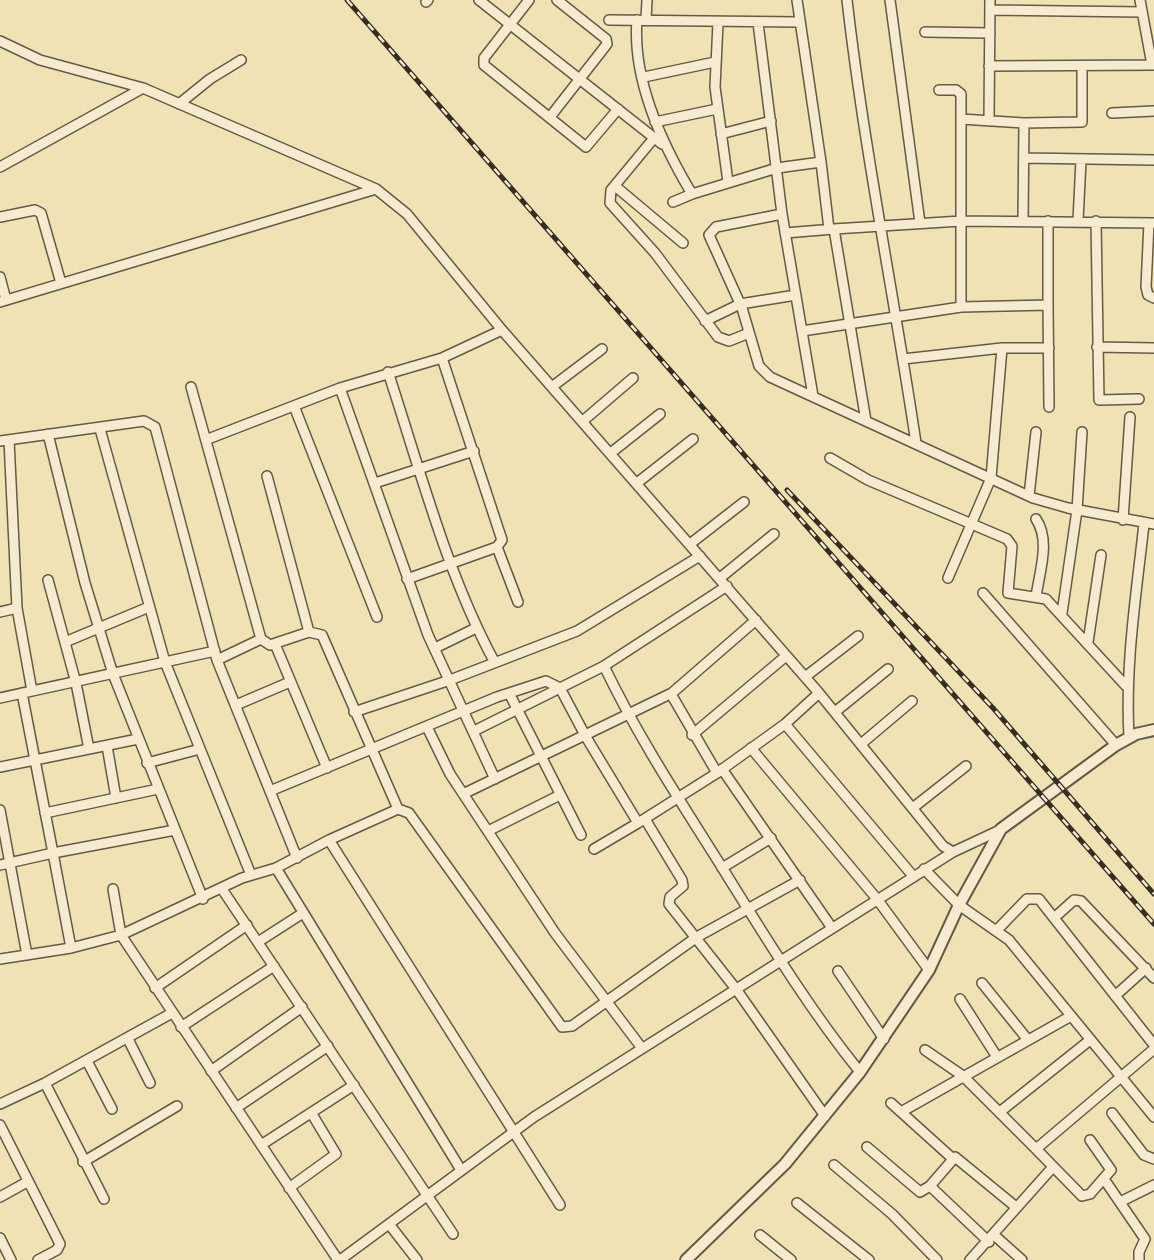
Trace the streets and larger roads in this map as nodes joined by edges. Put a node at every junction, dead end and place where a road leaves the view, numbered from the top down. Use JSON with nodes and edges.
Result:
{"nodes":[{"id":1,"x":479,"y":0,"type":"edge"},
{"id":2,"x":529,"y":0,"type":"edge"},
{"id":3,"x":557,"y":0,"type":"edge"},
{"id":4,"x":647,"y":0,"type":"edge"},
{"id":5,"x":797,"y":0,"type":"edge"},
{"id":6,"x":847,"y":0,"type":"edge"},
{"id":7,"x":890,"y":0,"type":"edge"},
{"id":8,"x":1140,"y":0,"type":"edge"},
{"id":9,"x":990,"y":5,"type":"edge"},
{"id":10,"x":1142,"y":12,"type":"junction"},
{"id":11,"x":609,"y":20,"type":"dead end"},
{"id":12,"x":641,"y":20,"type":"junction"},
{"id":13,"x":800,"y":22,"type":"junction"},
{"id":14,"x":718,"y":23,"type":"junction"},
{"id":15,"x":758,"y":23,"type":"junction"},
{"id":16,"x":509,"y":24,"type":"junction"},
{"id":17,"x":925,"y":32,"type":"dead end"},
{"id":18,"x":990,"y":33,"type":"junction"},
{"id":19,"x":0,"y":41,"type":"edge"},
{"id":20,"x":241,"y":60,"type":"dead end"},
{"id":21,"x":715,"y":62,"type":"junction"},
{"id":22,"x":1153,"y":65,"type":"edge"},
{"id":23,"x":989,"y":66,"type":"junction"},
{"id":24,"x":1082,"y":66,"type":"junction"},
{"id":25,"x":644,"y":77,"type":"junction"},
{"id":26,"x":580,"y":79,"type":"junction"},
{"id":27,"x":143,"y":88,"type":"junction"},
{"id":28,"x":939,"y":90,"type":"dead end"},
{"id":29,"x":179,"y":104,"type":"junction"},
{"id":30,"x":618,"y":109,"type":"junction"},
{"id":31,"x":717,"y":109,"type":"junction"},
{"id":32,"x":1154,"y":111,"type":"edge"},
{"id":33,"x":1112,"y":113,"type":"dead end"},
{"id":34,"x":550,"y":117,"type":"junction"},
{"id":35,"x":961,"y":119,"type":"junction"},
{"id":36,"x":771,"y":121,"type":"junction"},
{"id":37,"x":989,"y":121,"type":"junction"},
{"id":38,"x":654,"y":122,"type":"junction"},
{"id":39,"x":1024,"y":123,"type":"junction"},
{"id":40,"x":721,"y":134,"type":"junction"},
{"id":41,"x":658,"y":141,"type":"junction"},
{"id":42,"x":1024,"y":158,"type":"junction"},
{"id":43,"x":1081,"y":160,"type":"junction"},
{"id":44,"x":1154,"y":160,"type":"edge"},
{"id":45,"x":821,"y":162,"type":"junction"},
{"id":46,"x":0,"y":167,"type":"edge"},
{"id":47,"x":777,"y":168,"type":"junction"},
{"id":48,"x":728,"y":182,"type":"junction"},
{"id":49,"x":615,"y":186,"type":"junction"},
{"id":50,"x":376,"y":189,"type":"junction"},
{"id":51,"x":692,"y":194,"type":"junction"},
{"id":52,"x":673,"y":202,"type":"dead end"},
{"id":53,"x":782,"y":214,"type":"junction"},
{"id":54,"x":0,"y":217,"type":"edge"},
{"id":55,"x":961,"y":221,"type":"junction"},
{"id":56,"x":1023,"y":221,"type":"junction"},
{"id":57,"x":1048,"y":221,"type":"junction"},
{"id":58,"x":1078,"y":221,"type":"junction"},
{"id":59,"x":1096,"y":221,"type":"junction"},
{"id":60,"x":919,"y":223,"type":"junction"},
{"id":61,"x":1152,"y":223,"type":"edge"},
{"id":62,"x":883,"y":226,"type":"junction"},
{"id":63,"x":832,"y":229,"type":"junction"},
{"id":64,"x":785,"y":233,"type":"junction"},
{"id":65,"x":683,"y":243,"type":"dead end"},
{"id":66,"x":0,"y":277,"type":"edge"},
{"id":67,"x":61,"y":283,"type":"junction"},
{"id":68,"x":796,"y":295,"type":"junction"},
{"id":69,"x":1154,"y":298,"type":"edge"},
{"id":70,"x":3,"y":301,"type":"edge"},
{"id":71,"x":740,"y":304,"type":"junction"},
{"id":72,"x":1048,"y":305,"type":"junction"},
{"id":73,"x":961,"y":307,"type":"junction"},
{"id":74,"x":897,"y":314,"type":"junction"},
{"id":75,"x":705,"y":321,"type":"junction"},
{"id":76,"x":850,"y":322,"type":"junction"},
{"id":77,"x":502,"y":330,"type":"junction"},
{"id":78,"x":802,"y":331,"type":"junction"},
{"id":79,"x":749,"y":333,"type":"junction"},
{"id":80,"x":1097,"y":347,"type":"junction"},
{"id":81,"x":1002,"y":348,"type":"junction"},
{"id":82,"x":1049,"y":348,"type":"junction"},
{"id":83,"x":1154,"y":348,"type":"edge"},
{"id":84,"x":602,"y":349,"type":"dead end"},
{"id":85,"x":442,"y":358,"type":"junction"},
{"id":86,"x":904,"y":359,"type":"junction"},
{"id":87,"x":388,"y":372,"type":"junction"},
{"id":88,"x":633,"y":377,"type":"dead end"},
{"id":89,"x":553,"y":386,"type":"junction"},
{"id":90,"x":191,"y":387,"type":"dead end"},
{"id":91,"x":340,"y":388,"type":"junction"},
{"id":92,"x":813,"y":396,"type":"junction"},
{"id":93,"x":1139,"y":399,"type":"dead end"},
{"id":94,"x":294,"y":406,"type":"junction"},
{"id":95,"x":1049,"y":407,"type":"dead end"},
{"id":96,"x":660,"y":414,"type":"dead end"},
{"id":97,"x":1130,"y":417,"type":"dead end"},
{"id":98,"x":584,"y":420,"type":"junction"},
{"id":99,"x":866,"y":421,"type":"junction"},
{"id":100,"x":100,"y":429,"type":"junction"},
{"id":101,"x":1037,"y":432,"type":"dead end"},
{"id":102,"x":1082,"y":432,"type":"dead end"},
{"id":103,"x":48,"y":434,"type":"junction"},
{"id":104,"x":208,"y":439,"type":"junction"},
{"id":105,"x":693,"y":439,"type":"dead end"},
{"id":106,"x":5,"y":440,"type":"edge"},
{"id":107,"x":916,"y":443,"type":"junction"},
{"id":108,"x":474,"y":452,"type":"junction"},
{"id":109,"x":612,"y":453,"type":"junction"},
{"id":110,"x":830,"y":458,"type":"dead end"},
{"id":111,"x":420,"y":469,"type":"junction"},
{"id":112,"x":267,"y":476,"type":"dead end"},
{"id":113,"x":991,"y":478,"type":"junction"},
{"id":114,"x":637,"y":482,"type":"junction"},
{"id":115,"x":375,"y":483,"type":"junction"},
{"id":116,"x":1029,"y":496,"type":"junction"},
{"id":117,"x":744,"y":502,"type":"dead end"},
{"id":118,"x":1077,"y":510,"type":"junction"},
{"id":119,"x":1036,"y":519,"type":"dead end"},
{"id":120,"x":1123,"y":520,"type":"junction"},
{"id":121,"x":1149,"y":524,"type":"edge"},
{"id":122,"x":969,"y":525,"type":"junction"},
{"id":123,"x":774,"y":534,"type":"dead end"},
{"id":124,"x":690,"y":544,"type":"junction"},
{"id":125,"x":498,"y":547,"type":"junction"},
{"id":126,"x":1101,"y":555,"type":"dead end"},
{"id":127,"x":700,"y":556,"type":"junction"},
{"id":128,"x":452,"y":564,"type":"junction"},
{"id":129,"x":720,"y":578,"type":"junction"},
{"id":130,"x":948,"y":578,"type":"dead end"},
{"id":131,"x":407,"y":579,"type":"junction"},
{"id":132,"x":48,"y":580,"type":"dead end"},
{"id":133,"x":727,"y":586,"type":"junction"},
{"id":134,"x":983,"y":593,"type":"dead end"},
{"id":135,"x":1036,"y":597,"type":"junction"},
{"id":136,"x":518,"y":602,"type":"dead end"},
{"id":137,"x":149,"y":607,"type":"junction"},
{"id":138,"x":17,"y":608,"type":"junction"},
{"id":139,"x":0,"y":612,"type":"edge"},
{"id":140,"x":1062,"y":613,"type":"junction"},
{"id":141,"x":377,"y":617,"type":"dead end"},
{"id":142,"x":756,"y":620,"type":"junction"},
{"id":143,"x":98,"y":628,"type":"junction"},
{"id":144,"x":476,"y":628,"type":"junction"},
{"id":145,"x":309,"y":632,"type":"junction"},
{"id":146,"x":858,"y":636,"type":"dead end"},
{"id":147,"x":261,"y":639,"type":"junction"},
{"id":148,"x":65,"y":642,"type":"junction"},
{"id":149,"x":1088,"y":642,"type":"junction"},
{"id":150,"x":275,"y":644,"type":"junction"},
{"id":151,"x":435,"y":648,"type":"junction"},
{"id":152,"x":216,"y":655,"type":"junction"},
{"id":153,"x":786,"y":656,"type":"junction"},
{"id":154,"x":165,"y":662,"type":"junction"},
{"id":155,"x":494,"y":662,"type":"junction"},
{"id":156,"x":604,"y":666,"type":"junction"},
{"id":157,"x":888,"y":669,"type":"dead end"},
{"id":158,"x":113,"y":674,"type":"junction"},
{"id":159,"x":805,"y":677,"type":"junction"},
{"id":160,"x":450,"y":680,"type":"junction"},
{"id":161,"x":290,"y":682,"type":"junction"},
{"id":162,"x":76,"y":683,"type":"junction"},
{"id":163,"x":1126,"y":686,"type":"junction"},
{"id":164,"x":560,"y":688,"type":"junction"},
{"id":165,"x":27,"y":692,"type":"junction"},
{"id":166,"x":509,"y":693,"type":"junction"},
{"id":167,"x":819,"y":693,"type":"junction"},
{"id":168,"x":671,"y":694,"type":"junction"},
{"id":169,"x":0,"y":698,"type":"edge"},
{"id":170,"x":912,"y":701,"type":"dead end"},
{"id":171,"x":236,"y":705,"type":"junction"},
{"id":172,"x":464,"y":711,"type":"junction"},
{"id":173,"x":518,"y":711,"type":"junction"},
{"id":174,"x":354,"y":712,"type":"junction"},
{"id":175,"x":835,"y":712,"type":"junction"},
{"id":176,"x":627,"y":713,"type":"junction"},
{"id":177,"x":785,"y":723,"type":"junction"},
{"id":178,"x":427,"y":727,"type":"junction"},
{"id":179,"x":1154,"y":730,"type":"edge"},
{"id":180,"x":474,"y":731,"type":"junction"},
{"id":181,"x":692,"y":735,"type":"junction"},
{"id":182,"x":586,"y":737,"type":"junction"},
{"id":183,"x":1129,"y":737,"type":"junction"},
{"id":184,"x":138,"y":739,"type":"junction"},
{"id":185,"x":861,"y":744,"type":"junction"},
{"id":186,"x":1116,"y":745,"type":"junction"},
{"id":187,"x":107,"y":746,"type":"junction"},
{"id":188,"x":751,"y":748,"type":"junction"},
{"id":189,"x":89,"y":749,"type":"junction"},
{"id":190,"x":200,"y":749,"type":"junction"},
{"id":191,"x":371,"y":750,"type":"junction"},
{"id":192,"x":540,"y":758,"type":"junction"},
{"id":193,"x":34,"y":759,"type":"junction"},
{"id":194,"x":147,"y":763,"type":"junction"},
{"id":195,"x":966,"y":766,"type":"dead end"},
{"id":196,"x":0,"y":767,"type":"edge"},
{"id":197,"x":327,"y":768,"type":"junction"},
{"id":198,"x":719,"y":771,"type":"junction"},
{"id":199,"x":495,"y":779,"type":"junction"},
{"id":200,"x":158,"y":789,"type":"junction"},
{"id":201,"x":270,"y":791,"type":"junction"},
{"id":202,"x":463,"y":794,"type":"junction"},
{"id":203,"x":560,"y":795,"type":"junction"},
{"id":204,"x":678,"y":797,"type":"junction"},
{"id":205,"x":116,"y":798,"type":"junction"},
{"id":206,"x":914,"y":807,"type":"junction"},
{"id":207,"x":398,"y":809,"type":"junction"},
{"id":208,"x":0,"y":810,"type":"edge"},
{"id":209,"x":45,"y":813,"type":"junction"},
{"id":210,"x":641,"y":821,"type":"junction"},
{"id":211,"x":1001,"y":829,"type":"junction"},
{"id":212,"x":175,"y":830,"type":"junction"},
{"id":213,"x":488,"y":831,"type":"junction"},
{"id":214,"x":581,"y":835,"type":"dead end"},
{"id":215,"x":771,"y":838,"type":"junction"},
{"id":216,"x":329,"y":840,"type":"junction"},
{"id":217,"x":594,"y":849,"type":"dead end"},
{"id":218,"x":953,"y":852,"type":"junction"},
{"id":219,"x":53,"y":853,"type":"junction"},
{"id":220,"x":297,"y":858,"type":"junction"},
{"id":221,"x":4,"y":864,"type":"edge"},
{"id":222,"x":722,"y":868,"type":"junction"},
{"id":223,"x":276,"y":869,"type":"junction"},
{"id":224,"x":924,"y":869,"type":"junction"},
{"id":225,"x":251,"y":875,"type":"junction"},
{"id":226,"x":913,"y":876,"type":"junction"},
{"id":227,"x":800,"y":880,"type":"junction"},
{"id":228,"x":222,"y":888,"type":"junction"},
{"id":229,"x":113,"y":889,"type":"dead end"},
{"id":230,"x":203,"y":899,"type":"junction"},
{"id":231,"x":877,"y":899,"type":"junction"},
{"id":232,"x":963,"y":908,"type":"junction"},
{"id":233,"x":748,"y":909,"type":"junction"},
{"id":234,"x":303,"y":913,"type":"junction"},
{"id":235,"x":1054,"y":918,"type":"junction"},
{"id":236,"x":247,"y":925,"type":"junction"},
{"id":237,"x":832,"y":928,"type":"junction"},
{"id":238,"x":996,"y":931,"type":"junction"},
{"id":239,"x":121,"y":935,"type":"junction"},
{"id":240,"x":697,"y":937,"type":"junction"},
{"id":241,"x":258,"y":942,"type":"junction"},
{"id":242,"x":71,"y":948,"type":"junction"},
{"id":243,"x":27,"y":955,"type":"junction"},
{"id":244,"x":0,"y":959,"type":"edge"},
{"id":245,"x":780,"y":961,"type":"junction"},
{"id":246,"x":274,"y":966,"type":"junction"},
{"id":247,"x":1146,"y":968,"type":"junction"},
{"id":248,"x":929,"y":970,"type":"junction"},
{"id":249,"x":838,"y":971,"type":"dead end"},
{"id":250,"x":1154,"y":978,"type":"edge"},
{"id":251,"x":982,"y":983,"type":"dead end"},
{"id":252,"x":155,"y":988,"type":"junction"},
{"id":253,"x":736,"y":989,"type":"junction"},
{"id":254,"x":1115,"y":996,"type":"junction"},
{"id":255,"x":960,"y":999,"type":"dead end"},
{"id":256,"x":605,"y":1003,"type":"junction"},
{"id":257,"x":302,"y":1007,"type":"junction"},
{"id":258,"x":172,"y":1013,"type":"junction"},
{"id":259,"x":1071,"y":1016,"type":"junction"},
{"id":260,"x":181,"y":1027,"type":"junction"},
{"id":261,"x":128,"y":1039,"type":"junction"},
{"id":262,"x":884,"y":1039,"type":"junction"},
{"id":263,"x":1028,"y":1040,"type":"junction"},
{"id":264,"x":1090,"y":1040,"type":"junction"},
{"id":265,"x":328,"y":1046,"type":"junction"},
{"id":266,"x":640,"y":1047,"type":"junction"},
{"id":267,"x":1154,"y":1047,"type":"edge"},
{"id":268,"x":925,"y":1050,"type":"dead end"},
{"id":269,"x":997,"y":1057,"type":"junction"},
{"id":270,"x":86,"y":1061,"type":"junction"},
{"id":271,"x":211,"y":1071,"type":"junction"},
{"id":272,"x":860,"y":1072,"type":"junction"},
{"id":273,"x":963,"y":1076,"type":"junction"},
{"id":274,"x":1120,"y":1077,"type":"junction"},
{"id":275,"x":45,"y":1083,"type":"junction"},
{"id":276,"x":150,"y":1083,"type":"dead end"},
{"id":277,"x":354,"y":1085,"type":"junction"},
{"id":278,"x":891,"y":1103,"type":"dead end"},
{"id":279,"x":0,"y":1104,"type":"edge"},
{"id":280,"x":177,"y":1106,"type":"dead end"},
{"id":281,"x":236,"y":1108,"type":"junction"},
{"id":282,"x":112,"y":1109,"type":"dead end"},
{"id":283,"x":1001,"y":1111,"type":"junction"},
{"id":284,"x":901,"y":1112,"type":"junction"},
{"id":285,"x":1112,"y":1113,"type":"dead end"},
{"id":286,"x":312,"y":1114,"type":"junction"},
{"id":287,"x":825,"y":1116,"type":"junction"},
{"id":288,"x":1154,"y":1117,"type":"edge"},
{"id":289,"x":0,"y":1125,"type":"edge"},
{"id":290,"x":514,"y":1131,"type":"junction"},
{"id":291,"x":1090,"y":1140,"type":"dead end"},
{"id":292,"x":261,"y":1145,"type":"junction"},
{"id":293,"x":867,"y":1147,"type":"dead end"},
{"id":294,"x":1036,"y":1149,"type":"junction"},
{"id":295,"x":952,"y":1158,"type":"junction"},
{"id":296,"x":1154,"y":1159,"type":"edge"},
{"id":297,"x":83,"y":1162,"type":"junction"},
{"id":298,"x":834,"y":1165,"type":"dead end"},
{"id":299,"x":1052,"y":1168,"type":"junction"},
{"id":300,"x":461,"y":1170,"type":"junction"},
{"id":301,"x":1104,"y":1180,"type":"junction"},
{"id":302,"x":27,"y":1182,"type":"junction"},
{"id":303,"x":1154,"y":1185,"type":"edge"},
{"id":304,"x":930,"y":1186,"type":"junction"},
{"id":305,"x":289,"y":1188,"type":"junction"},
{"id":306,"x":428,"y":1195,"type":"junction"},
{"id":307,"x":0,"y":1197,"type":"edge"},
{"id":308,"x":104,"y":1199,"type":"dead end"},
{"id":309,"x":1120,"y":1202,"type":"junction"},
{"id":310,"x":797,"y":1203,"type":"dead end"},
{"id":311,"x":560,"y":1205,"type":"dead end"},
{"id":312,"x":1016,"y":1207,"type":"junction"},
{"id":313,"x":388,"y":1224,"type":"junction"},
{"id":314,"x":453,"y":1234,"type":"dead end"},
{"id":315,"x":760,"y":1235,"type":"dead end"},
{"id":316,"x":0,"y":1238,"type":"edge"},
{"id":317,"x":992,"y":1239,"type":"junction"},
{"id":318,"x":11,"y":1260,"type":"edge"},
{"id":319,"x":38,"y":1260,"type":"edge"},
{"id":320,"x":339,"y":1260,"type":"edge"},
{"id":321,"x":417,"y":1260,"type":"edge"},
{"id":322,"x":686,"y":1260,"type":"edge"},
{"id":323,"x":791,"y":1260,"type":"edge"},
{"id":324,"x":869,"y":1260,"type":"edge"},
{"id":325,"x":937,"y":1260,"type":"edge"},
{"id":326,"x":970,"y":1260,"type":"edge"},
{"id":327,"x":1022,"y":1260,"type":"edge"},
{"id":328,"x":1139,"y":1260,"type":"edge"}],
"edges":[{"from":1,"to":16,"type":"street"},
{"from":2,"to":16,"type":"street"},
{"from":3,"to":26,"type":"street"},
{"from":4,"to":12,"type":"street"},
{"from":5,"to":13,"type":"street"},
{"from":6,"to":62,"type":"street"},
{"from":7,"to":60,"type":"street"},
{"from":8,"to":10,"type":"street"},
{"from":9,"to":10,"type":"street"},
{"from":9,"to":18,"type":"street"},
{"from":10,"to":22,"type":"street"},
{"from":11,"to":12,"type":"street"},
{"from":12,"to":14,"type":"street"},
{"from":12,"to":25,"type":"street"},
{"from":13,"to":15,"type":"street"},
{"from":13,"to":45,"type":"street"},
{"from":14,"to":15,"type":"street"},
{"from":14,"to":21,"type":"street"},
{"from":15,"to":36,"type":"street"},
{"from":16,"to":26,"type":"street"},
{"from":16,"to":34,"type":"street"},
{"from":17,"to":18,"type":"street"},
{"from":18,"to":23,"type":"street"},
{"from":19,"to":27,"type":"street"},
{"from":20,"to":29,"type":"street"},
{"from":21,"to":25,"type":"street"},
{"from":21,"to":31,"type":"street"},
{"from":22,"to":24,"type":"street"},
{"from":23,"to":24,"type":"street"},
{"from":23,"to":37,"type":"street"},
{"from":24,"to":39,"type":"street"},
{"from":25,"to":38,"type":"street"},
{"from":26,"to":30,"type":"street"},
{"from":26,"to":34,"type":"street"},
{"from":27,"to":29,"type":"street"},
{"from":27,"to":46,"type":"street"},
{"from":28,"to":35,"type":"street"},
{"from":29,"to":50,"type":"street"},
{"from":30,"to":34,"type":"street"},
{"from":30,"to":41,"type":"street"},
{"from":31,"to":38,"type":"street"},
{"from":31,"to":40,"type":"street"},
{"from":32,"to":33,"type":"street"},
{"from":35,"to":37,"type":"street"},
{"from":35,"to":55,"type":"street"},
{"from":36,"to":40,"type":"street"},
{"from":36,"to":47,"type":"street"},
{"from":37,"to":39,"type":"street"},
{"from":38,"to":41,"type":"street"},
{"from":39,"to":42,"type":"street"},
{"from":40,"to":48,"type":"street"},
{"from":41,"to":49,"type":"street"},
{"from":41,"to":51,"type":"street"},
{"from":42,"to":43,"type":"street"},
{"from":42,"to":56,"type":"street"},
{"from":43,"to":44,"type":"street"},
{"from":43,"to":58,"type":"street"},
{"from":45,"to":47,"type":"street"},
{"from":45,"to":63,"type":"street"},
{"from":47,"to":48,"type":"street"},
{"from":47,"to":53,"type":"street"},
{"from":48,"to":51,"type":"street"},
{"from":49,"to":65,"type":"street"},
{"from":49,"to":75,"type":"street"},
{"from":50,"to":67,"type":"street"},
{"from":50,"to":77,"type":"street"},
{"from":51,"to":52,"type":"street"},
{"from":53,"to":64,"type":"street"},
{"from":53,"to":71,"type":"street"},
{"from":54,"to":67,"type":"street"},
{"from":55,"to":56,"type":"street"},
{"from":55,"to":60,"type":"street"},
{"from":55,"to":73,"type":"street"},
{"from":56,"to":57,"type":"street"},
{"from":57,"to":58,"type":"street"},
{"from":57,"to":72,"type":"street"},
{"from":58,"to":59,"type":"street"},
{"from":59,"to":61,"type":"street"},
{"from":59,"to":80,"type":"street"},
{"from":60,"to":62,"type":"street"},
{"from":61,"to":69,"type":"street"},
{"from":62,"to":63,"type":"street"},
{"from":62,"to":74,"type":"street"},
{"from":63,"to":64,"type":"street"},
{"from":63,"to":76,"type":"street"},
{"from":64,"to":68,"type":"street"},
{"from":66,"to":70,"type":"street"},
{"from":67,"to":70,"type":"street"},
{"from":68,"to":71,"type":"street"},
{"from":68,"to":78,"type":"street"},
{"from":71,"to":75,"type":"street"},
{"from":71,"to":79,"type":"street"},
{"from":72,"to":73,"type":"street"},
{"from":72,"to":82,"type":"street"},
{"from":73,"to":74,"type":"street"},
{"from":74,"to":76,"type":"street"},
{"from":74,"to":86,"type":"street"},
{"from":75,"to":79,"type":"street"},
{"from":76,"to":78,"type":"street"},
{"from":76,"to":99,"type":"street"},
{"from":77,"to":85,"type":"street"},
{"from":77,"to":89,"type":"street"},
{"from":78,"to":92,"type":"street"},
{"from":79,"to":92,"type":"street"},
{"from":80,"to":83,"type":"street"},
{"from":80,"to":93,"type":"street"},
{"from":81,"to":82,"type":"street"},
{"from":81,"to":86,"type":"street"},
{"from":81,"to":113,"type":"street"},
{"from":82,"to":95,"type":"street"},
{"from":84,"to":89,"type":"street"},
{"from":85,"to":87,"type":"street"},
{"from":85,"to":108,"type":"street"},
{"from":86,"to":107,"type":"street"},
{"from":87,"to":91,"type":"street"},
{"from":87,"to":111,"type":"street"},
{"from":88,"to":98,"type":"street"},
{"from":89,"to":98,"type":"street"},
{"from":90,"to":104,"type":"street"},
{"from":91,"to":94,"type":"street"},
{"from":91,"to":115,"type":"street"},
{"from":92,"to":99,"type":"street"},
{"from":94,"to":104,"type":"street"},
{"from":94,"to":141,"type":"street"},
{"from":96,"to":109,"type":"street"},
{"from":97,"to":120,"type":"street"},
{"from":98,"to":109,"type":"street"},
{"from":99,"to":107,"type":"street"},
{"from":100,"to":103,"type":"street"},
{"from":100,"to":137,"type":"street"},
{"from":100,"to":152,"type":"street"},
{"from":101,"to":116,"type":"street"},
{"from":102,"to":118,"type":"street"},
{"from":103,"to":106,"type":"street"},
{"from":103,"to":143,"type":"street"},
{"from":104,"to":147,"type":"street"},
{"from":105,"to":114,"type":"street"},
{"from":106,"to":138,"type":"street"},
{"from":107,"to":113,"type":"street"},
{"from":108,"to":111,"type":"street"},
{"from":108,"to":125,"type":"street"},
{"from":109,"to":114,"type":"street"},
{"from":110,"to":122,"type":"street"},
{"from":111,"to":115,"type":"street"},
{"from":111,"to":128,"type":"street"},
{"from":112,"to":145,"type":"street"},
{"from":113,"to":116,"type":"street"},
{"from":113,"to":122,"type":"street"},
{"from":114,"to":124,"type":"street"},
{"from":115,"to":131,"type":"street"},
{"from":116,"to":118,"type":"street"},
{"from":117,"to":124,"type":"street"},
{"from":118,"to":120,"type":"street"},
{"from":118,"to":140,"type":"street"},
{"from":119,"to":135,"type":"street"},
{"from":120,"to":121,"type":"street"},
{"from":121,"to":163,"type":"street"},
{"from":122,"to":130,"type":"street"},
{"from":122,"to":135,"type":"street"},
{"from":123,"to":129,"type":"street"},
{"from":124,"to":127,"type":"street"},
{"from":125,"to":128,"type":"street"},
{"from":125,"to":136,"type":"street"},
{"from":126,"to":149,"type":"street"},
{"from":127,"to":129,"type":"street"},
{"from":127,"to":155,"type":"street"},
{"from":128,"to":131,"type":"street"},
{"from":128,"to":144,"type":"street"},
{"from":129,"to":133,"type":"street"},
{"from":131,"to":151,"type":"street"},
{"from":132,"to":148,"type":"street"},
{"from":133,"to":142,"type":"street"},
{"from":133,"to":156,"type":"street"},
{"from":134,"to":186,"type":"street"},
{"from":135,"to":140,"type":"street"},
{"from":137,"to":143,"type":"street"},
{"from":137,"to":154,"type":"street"},
{"from":138,"to":139,"type":"street"},
{"from":138,"to":165,"type":"street"},
{"from":140,"to":149,"type":"street"},
{"from":142,"to":153,"type":"street"},
{"from":142,"to":168,"type":"street"},
{"from":143,"to":148,"type":"street"},
{"from":143,"to":158,"type":"street"},
{"from":144,"to":151,"type":"street"},
{"from":144,"to":155,"type":"street"},
{"from":145,"to":150,"type":"street"},
{"from":145,"to":174,"type":"street"},
{"from":146,"to":159,"type":"street"},
{"from":147,"to":150,"type":"street"},
{"from":147,"to":152,"type":"street"},
{"from":148,"to":162,"type":"street"},
{"from":149,"to":163,"type":"street"},
{"from":150,"to":161,"type":"street"},
{"from":151,"to":160,"type":"street"},
{"from":152,"to":154,"type":"street"},
{"from":152,"to":171,"type":"street"},
{"from":153,"to":159,"type":"street"},
{"from":153,"to":181,"type":"street"},
{"from":154,"to":158,"type":"street"},
{"from":154,"to":190,"type":"street"},
{"from":155,"to":160,"type":"street"},
{"from":156,"to":164,"type":"street"},
{"from":156,"to":176,"type":"street"},
{"from":157,"to":175,"type":"street"},
{"from":158,"to":162,"type":"street"},
{"from":158,"to":184,"type":"street"},
{"from":159,"to":167,"type":"street"},
{"from":160,"to":172,"type":"street"},
{"from":160,"to":174,"type":"street"},
{"from":161,"to":171,"type":"street"},
{"from":161,"to":197,"type":"street"},
{"from":162,"to":165,"type":"street"},
{"from":162,"to":189,"type":"street"},
{"from":163,"to":183,"type":"street"},
{"from":164,"to":166,"type":"street"},
{"from":164,"to":173,"type":"street"},
{"from":164,"to":182,"type":"street"},
{"from":165,"to":169,"type":"street"},
{"from":165,"to":193,"type":"street"},
{"from":166,"to":172,"type":"street"},
{"from":166,"to":173,"type":"street"},
{"from":167,"to":175,"type":"street"},
{"from":167,"to":177,"type":"street"},
{"from":168,"to":176,"type":"street"},
{"from":168,"to":181,"type":"street"},
{"from":170,"to":185,"type":"street"},
{"from":171,"to":201,"type":"street"},
{"from":172,"to":178,"type":"street"},
{"from":172,"to":180,"type":"street"},
{"from":173,"to":180,"type":"street"},
{"from":173,"to":192,"type":"street"},
{"from":174,"to":191,"type":"street"},
{"from":175,"to":185,"type":"street"},
{"from":176,"to":182,"type":"street"},
{"from":176,"to":204,"type":"street"},
{"from":177,"to":188,"type":"street"},
{"from":177,"to":226,"type":"street"},
{"from":178,"to":191,"type":"street"},
{"from":178,"to":202,"type":"street"},
{"from":179,"to":183,"type":"street"},
{"from":180,"to":199,"type":"street"},
{"from":181,"to":198,"type":"street"},
{"from":182,"to":192,"type":"street"},
{"from":182,"to":210,"type":"street"},
{"from":183,"to":186,"type":"street"},
{"from":184,"to":187,"type":"street"},
{"from":184,"to":194,"type":"street"},
{"from":185,"to":206,"type":"street"},
{"from":186,"to":211,"type":"street"},
{"from":187,"to":189,"type":"street"},
{"from":187,"to":205,"type":"street"},
{"from":188,"to":198,"type":"street"},
{"from":188,"to":231,"type":"street"},
{"from":189,"to":193,"type":"street"},
{"from":190,"to":194,"type":"street"},
{"from":190,"to":225,"type":"street"},
{"from":191,"to":197,"type":"street"},
{"from":191,"to":207,"type":"street"},
{"from":192,"to":199,"type":"street"},
{"from":192,"to":203,"type":"street"},
{"from":193,"to":196,"type":"street"},
{"from":193,"to":209,"type":"street"},
{"from":194,"to":200,"type":"street"},
{"from":195,"to":206,"type":"street"},
{"from":197,"to":201,"type":"street"},
{"from":198,"to":204,"type":"street"},
{"from":198,"to":215,"type":"street"},
{"from":199,"to":202,"type":"street"},
{"from":200,"to":205,"type":"street"},
{"from":200,"to":212,"type":"street"},
{"from":201,"to":220,"type":"street"},
{"from":202,"to":213,"type":"street"},
{"from":203,"to":213,"type":"street"},
{"from":203,"to":214,"type":"street"},
{"from":204,"to":210,"type":"street"},
{"from":204,"to":222,"type":"street"},
{"from":205,"to":209,"type":"street"},
{"from":206,"to":218,"type":"street"},
{"from":207,"to":216,"type":"street"},
{"from":207,"to":256,"type":"street"},
{"from":208,"to":221,"type":"street"},
{"from":209,"to":219,"type":"street"},
{"from":210,"to":217,"type":"street"},
{"from":210,"to":240,"type":"street"},
{"from":211,"to":218,"type":"street"},
{"from":211,"to":232,"type":"street"},
{"from":212,"to":219,"type":"street"},
{"from":212,"to":230,"type":"street"},
{"from":213,"to":256,"type":"street"},
{"from":215,"to":222,"type":"street"},
{"from":215,"to":227,"type":"street"},
{"from":216,"to":220,"type":"street"},
{"from":216,"to":290,"type":"street"},
{"from":218,"to":224,"type":"street"},
{"from":219,"to":221,"type":"street"},
{"from":219,"to":242,"type":"street"},
{"from":220,"to":223,"type":"street"},
{"from":221,"to":243,"type":"street"},
{"from":222,"to":233,"type":"street"},
{"from":223,"to":225,"type":"street"},
{"from":223,"to":234,"type":"street"},
{"from":224,"to":226,"type":"street"},
{"from":224,"to":232,"type":"street"},
{"from":225,"to":228,"type":"street"},
{"from":226,"to":231,"type":"street"},
{"from":227,"to":233,"type":"street"},
{"from":227,"to":237,"type":"street"},
{"from":228,"to":230,"type":"street"},
{"from":228,"to":236,"type":"street"},
{"from":229,"to":239,"type":"street"},
{"from":230,"to":239,"type":"street"},
{"from":231,"to":237,"type":"street"},
{"from":231,"to":248,"type":"street"},
{"from":232,"to":238,"type":"street"},
{"from":232,"to":248,"type":"street"},
{"from":233,"to":240,"type":"street"},
{"from":233,"to":245,"type":"street"},
{"from":234,"to":241,"type":"street"},
{"from":234,"to":300,"type":"street"},
{"from":235,"to":238,"type":"street"},
{"from":235,"to":247,"type":"street"},
{"from":235,"to":254,"type":"street"},
{"from":236,"to":241,"type":"street"},
{"from":236,"to":252,"type":"street"},
{"from":237,"to":245,"type":"street"},
{"from":238,"to":259,"type":"street"},
{"from":239,"to":242,"type":"street"},
{"from":239,"to":252,"type":"street"},
{"from":240,"to":253,"type":"street"},
{"from":240,"to":256,"type":"street"},
{"from":241,"to":246,"type":"street"},
{"from":242,"to":243,"type":"street"},
{"from":243,"to":244,"type":"street"},
{"from":245,"to":253,"type":"street"},
{"from":245,"to":272,"type":"street"},
{"from":246,"to":257,"type":"street"},
{"from":246,"to":260,"type":"street"},
{"from":247,"to":250,"type":"street"},
{"from":247,"to":254,"type":"street"},
{"from":248,"to":262,"type":"street"},
{"from":249,"to":262,"type":"street"},
{"from":251,"to":263,"type":"street"},
{"from":252,"to":258,"type":"street"},
{"from":253,"to":266,"type":"street"},
{"from":253,"to":287,"type":"street"},
{"from":254,"to":267,"type":"street"},
{"from":255,"to":269,"type":"street"},
{"from":256,"to":266,"type":"street"},
{"from":257,"to":265,"type":"street"},
{"from":257,"to":271,"type":"street"},
{"from":258,"to":260,"type":"street"},
{"from":258,"to":261,"type":"street"},
{"from":259,"to":263,"type":"street"},
{"from":259,"to":264,"type":"street"},
{"from":260,"to":271,"type":"street"},
{"from":261,"to":270,"type":"street"},
{"from":261,"to":276,"type":"street"},
{"from":262,"to":272,"type":"street"},
{"from":263,"to":269,"type":"street"},
{"from":264,"to":274,"type":"street"},
{"from":264,"to":283,"type":"street"},
{"from":265,"to":277,"type":"street"},
{"from":265,"to":281,"type":"street"},
{"from":266,"to":290,"type":"street"},
{"from":267,"to":274,"type":"street"},
{"from":268,"to":273,"type":"street"},
{"from":269,"to":273,"type":"street"},
{"from":270,"to":275,"type":"street"},
{"from":270,"to":282,"type":"street"},
{"from":271,"to":281,"type":"street"},
{"from":272,"to":287,"type":"street"},
{"from":273,"to":283,"type":"street"},
{"from":273,"to":284,"type":"street"},
{"from":274,"to":288,"type":"street"},
{"from":274,"to":294,"type":"street"},
{"from":275,"to":279,"type":"street"},
{"from":275,"to":297,"type":"street"},
{"from":277,"to":286,"type":"street"},
{"from":277,"to":306,"type":"street"},
{"from":278,"to":284,"type":"street"},
{"from":280,"to":297,"type":"street"},
{"from":281,"to":292,"type":"street"},
{"from":283,"to":294,"type":"street"},
{"from":284,"to":295,"type":"street"},
{"from":285,"to":296,"type":"street"},
{"from":286,"to":292,"type":"street"},
{"from":286,"to":305,"type":"street"},
{"from":287,"to":322,"type":"street"},
{"from":289,"to":302,"type":"street"},
{"from":290,"to":300,"type":"street"},
{"from":290,"to":311,"type":"street"},
{"from":291,"to":301,"type":"street"},
{"from":292,"to":305,"type":"street"},
{"from":293,"to":304,"type":"street"},
{"from":294,"to":299,"type":"street"},
{"from":295,"to":304,"type":"street"},
{"from":295,"to":312,"type":"street"},
{"from":297,"to":308,"type":"street"},
{"from":298,"to":325,"type":"street"},
{"from":299,"to":301,"type":"street"},
{"from":299,"to":312,"type":"street"},
{"from":300,"to":306,"type":"street"},
{"from":301,"to":309,"type":"street"},
{"from":302,"to":307,"type":"street"},
{"from":302,"to":319,"type":"street"},
{"from":303,"to":309,"type":"street"},
{"from":304,"to":317,"type":"street"},
{"from":305,"to":320,"type":"street"},
{"from":306,"to":313,"type":"street"},
{"from":306,"to":314,"type":"street"},
{"from":309,"to":328,"type":"street"},
{"from":310,"to":324,"type":"street"},
{"from":312,"to":317,"type":"street"},
{"from":313,"to":320,"type":"street"},
{"from":313,"to":321,"type":"street"},
{"from":315,"to":323,"type":"street"},
{"from":316,"to":318,"type":"street"},
{"from":317,"to":326,"type":"street"},
{"from":317,"to":327,"type":"street"}]}
